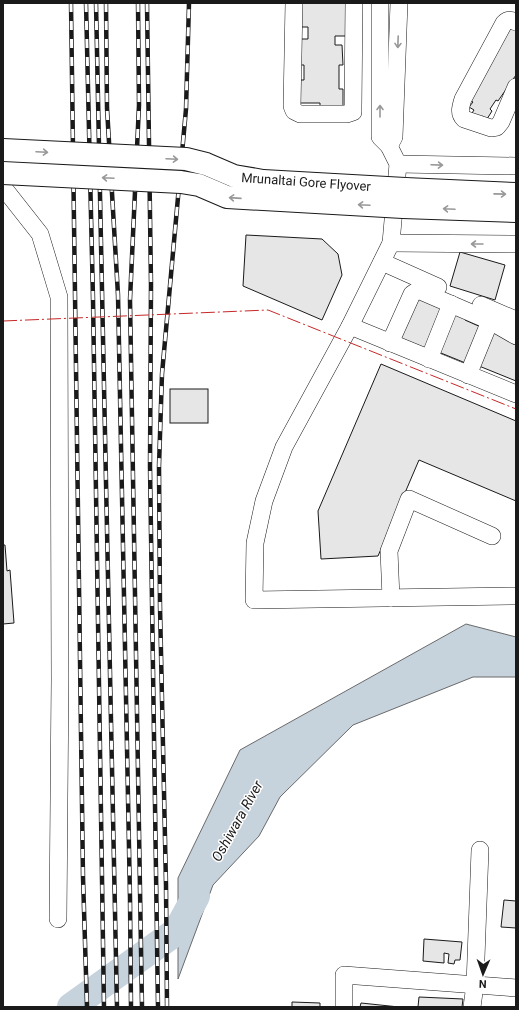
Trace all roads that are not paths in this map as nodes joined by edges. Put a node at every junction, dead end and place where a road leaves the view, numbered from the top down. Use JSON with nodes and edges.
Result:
{"nodes":[{"id":1,"x":294,"y":3,"type":"edge"},
{"id":2,"x":354,"y":3,"type":"edge"},
{"id":3,"x":380,"y":3,"type":"edge"},
{"id":4,"x":399,"y":3,"type":"edge"},
{"id":5,"x":516,"y":22,"type":"edge"},
{"id":6,"x":516,"y":87,"type":"edge"},
{"id":7,"x":389,"y":146,"type":"junction"},
{"id":8,"x":3,"y":150,"type":"edge"},
{"id":9,"x":398,"y":164,"type":"junction"},
{"id":10,"x":516,"y":166,"type":"edge"},
{"id":11,"x":3,"y":173,"type":"edge"},
{"id":12,"x":3,"y":187,"type":"edge"},
{"id":13,"x":516,"y":194,"type":"edge"},
{"id":14,"x":404,"y":198,"type":"junction"},
{"id":15,"x":516,"y":211,"type":"edge"},
{"id":16,"x":391,"y":243,"type":"junction"},
{"id":17,"x":516,"y":244,"type":"edge"},
{"id":18,"x":382,"y":262,"type":"junction"},
{"id":19,"x":451,"y":304,"type":"junction"},
{"id":20,"x":516,"y":320,"type":"edge"},
{"id":21,"x":490,"y":321,"type":"junction"},
{"id":22,"x":350,"y":326,"type":"junction"},
{"id":23,"x":516,"y":336,"type":"edge"},
{"id":24,"x":390,"y":342,"type":"junction"},
{"id":25,"x":429,"y":358,"type":"junction"},
{"id":26,"x":468,"y":374,"type":"junction"},
{"id":27,"x":516,"y":394,"type":"edge"},
{"id":28,"x":492,"y":536,"type":"dead end"},
{"id":29,"x":516,"y":596,"type":"edge"},
{"id":30,"x":391,"y":598,"type":"junction"},
{"id":31,"x":480,"y":850,"type":"dead end"},
{"id":32,"x":58,"y":919,"type":"dead end"},
{"id":33,"x":475,"y":985,"type":"junction"},
{"id":34,"x":516,"y":988,"type":"edge"},
{"id":35,"x":344,"y":1007,"type":"edge"},
{"id":36,"x":472,"y":1007,"type":"edge"}],
"edges":[{"from":1,"to":2,"type":"street"},
{"from":7,"to":3,"type":"street","one_way":true},
{"from":4,"to":7,"type":"street","one_way":true},
{"from":5,"to":6,"type":"street"},
{"from":7,"to":9,"type":"street"},
{"from":8,"to":14,"type":"main road","name":"Mrunaltai Gore Flyover","one_way":true,"bridge":true},
{"from":9,"to":10,"type":"street","one_way":true},
{"from":9,"to":16,"type":"street"},
{"from":14,"to":11,"type":"main road","name":"Mrunaltai Gore Flyover","one_way":true,"bridge":true},
{"from":12,"to":32,"type":"street"},
{"from":14,"to":13,"type":"main road","name":"Mrunaltai Gore Flyover","one_way":true},
{"from":15,"to":14,"type":"main road","name":"Mrunaltai Gore Flyover","one_way":true},
{"from":17,"to":16,"type":"street","one_way":true},
{"from":16,"to":18,"type":"street"},
{"from":18,"to":20,"type":"street"},
{"from":18,"to":22,"type":"street"},
{"from":19,"to":21,"type":"street"},
{"from":19,"to":24,"type":"street"},
{"from":19,"to":25,"type":"street"},
{"from":21,"to":23,"type":"street"},
{"from":21,"to":26,"type":"street"},
{"from":22,"to":24,"type":"street"},
{"from":22,"to":30,"type":"street"},
{"from":24,"to":25,"type":"street"},
{"from":25,"to":26,"type":"street"},
{"from":26,"to":27,"type":"street"},
{"from":28,"to":30,"type":"street"},
{"from":29,"to":30,"type":"street"},
{"from":31,"to":33,"type":"street"},
{"from":33,"to":34,"type":"street"},
{"from":33,"to":35,"type":"street"},
{"from":33,"to":36,"type":"street"}]}
